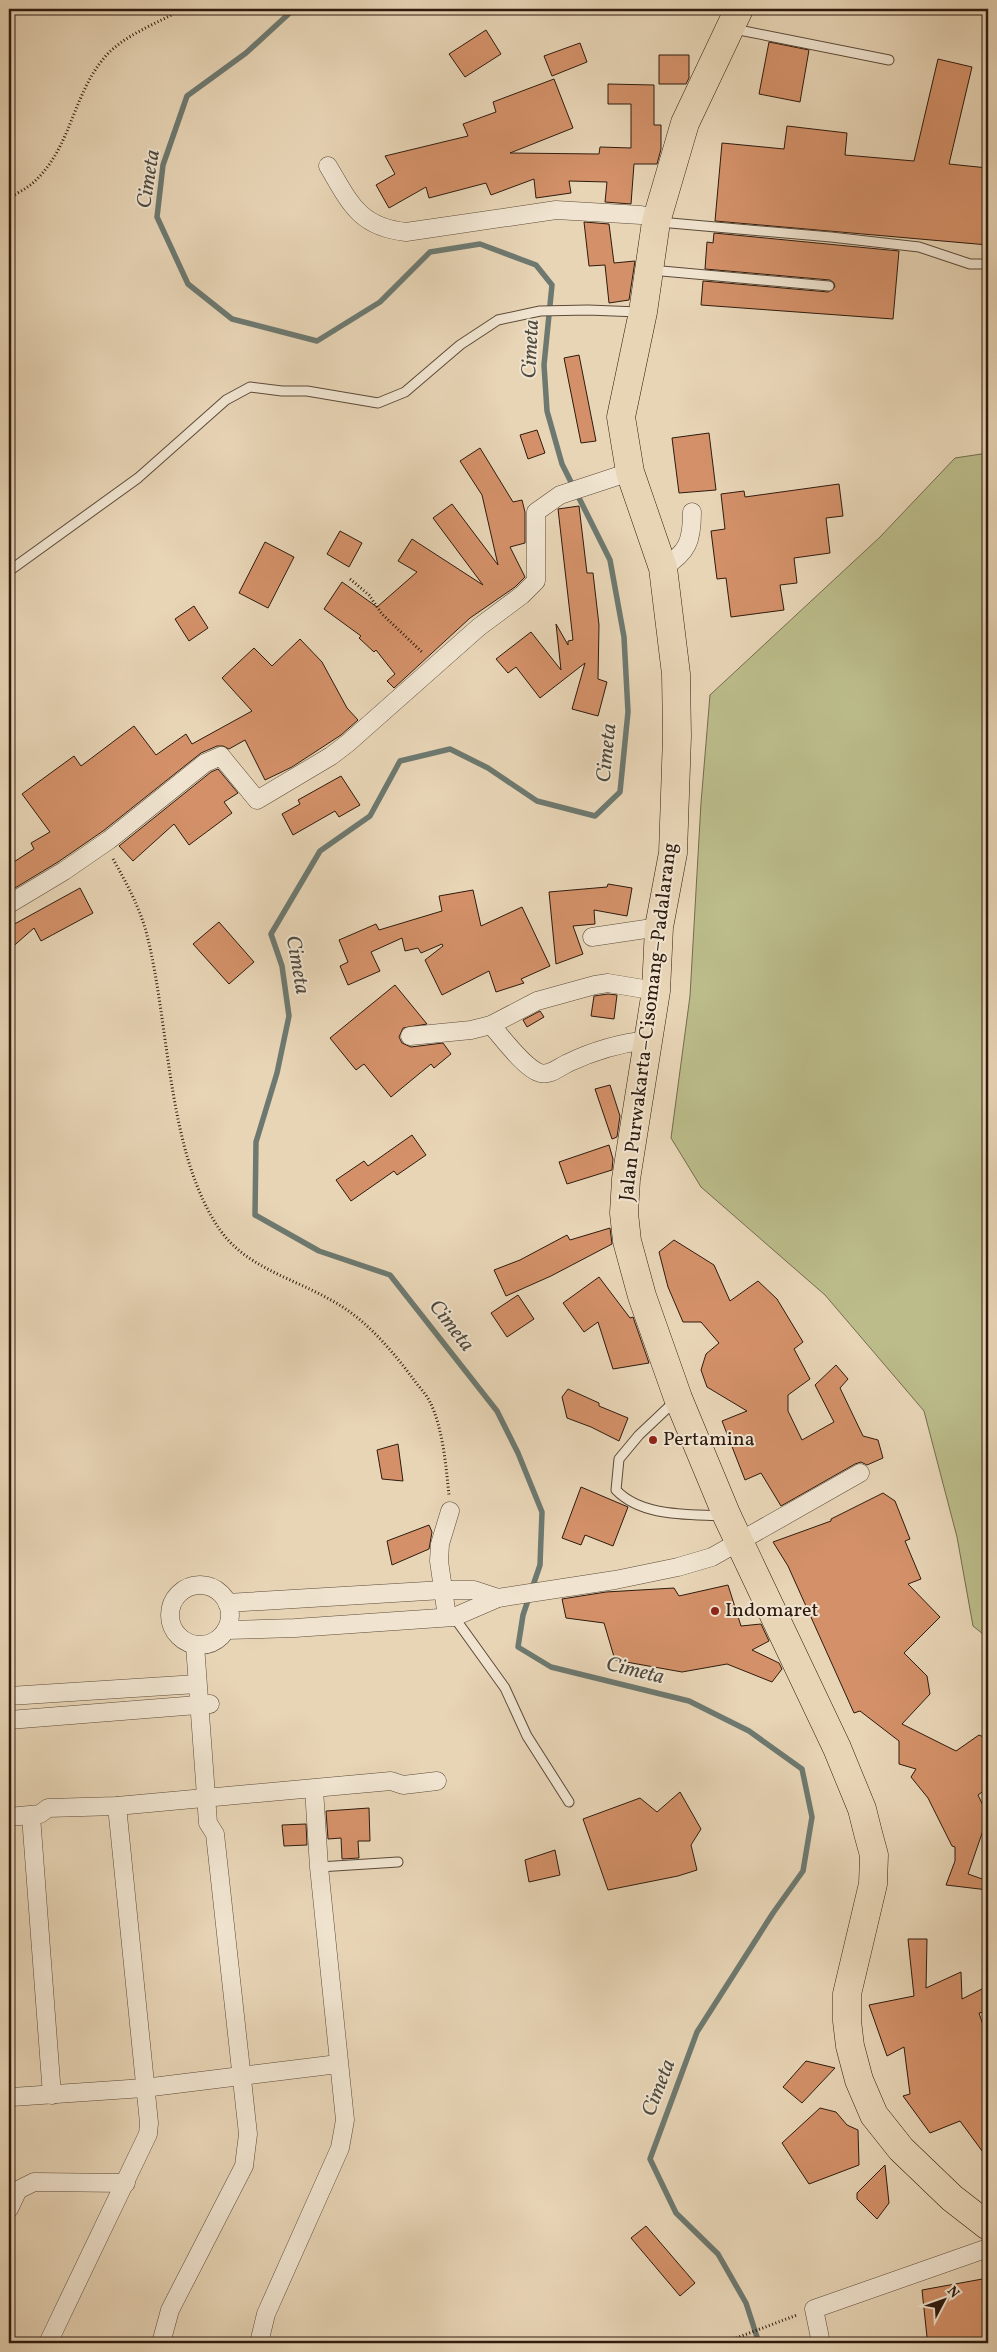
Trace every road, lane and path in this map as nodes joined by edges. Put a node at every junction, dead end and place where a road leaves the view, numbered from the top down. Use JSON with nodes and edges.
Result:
{"nodes":[{"id":1,"x":182,"y":9,"type":"edge"},
{"id":2,"x":735,"y":18,"type":"edge"},
{"id":3,"x":889,"y":60,"type":"dead end"},
{"id":4,"x":328,"y":166,"type":"dead end"},
{"id":5,"x":9,"y":198,"type":"edge"},
{"id":6,"x":657,"y":220,"type":"junction"},
{"id":7,"x":988,"y":264,"type":"edge"},
{"id":8,"x":649,"y":269,"type":"junction"},
{"id":9,"x":829,"y":286,"type":"dead end"},
{"id":10,"x":643,"y":312,"type":"junction"},
{"id":11,"x":630,"y":472,"type":"junction"},
{"id":12,"x":692,"y":512,"type":"dead end"},
{"id":13,"x":663,"y":568,"type":"junction"},
{"id":14,"x":9,"y":571,"type":"edge"},
{"id":15,"x":350,"y":579,"type":"dead end"},
{"id":16,"x":435,"y":666,"type":"junction"},
{"id":17,"x":104,"y":843,"type":"junction"},
{"id":18,"x":9,"y":904,"type":"edge"},
{"id":19,"x":659,"y":927,"type":"junction"},
{"id":20,"x":592,"y":937,"type":"dead end"},
{"id":21,"x":656,"y":991,"type":"junction"},
{"id":22,"x":491,"y":1025,"type":"junction"},
{"id":23,"x":410,"y":1036,"type":"dead end"},
{"id":24,"x":648,"y":1040,"type":"junction"},
{"id":25,"x":678,"y":1398,"type":"junction"},
{"id":26,"x":860,"y":1473,"type":"dead end"},
{"id":27,"x":450,"y":1511,"type":"joint"},
{"id":28,"x":727,"y":1516,"type":"junction"},
{"id":29,"x":741,"y":1541,"type":"junction"},
{"id":30,"x":443,"y":1590,"type":"junction"},
{"id":31,"x":498,"y":1598,"type":"junction"},
{"id":32,"x":227,"y":1602,"type":"junction"},
{"id":33,"x":450,"y":1617,"type":"junction"},
{"id":34,"x":226,"y":1630,"type":"junction"},
{"id":35,"x":200,"y":1645,"type":"junction"},
{"id":36,"x":197,"y":1684,"type":"junction"},
{"id":37,"x":9,"y":1696,"type":"edge"},
{"id":38,"x":205,"y":1704,"type":"junction"},
{"id":39,"x":9,"y":1720,"type":"edge"},
{"id":40,"x":437,"y":1781,"type":"dead end"},
{"id":41,"x":314,"y":1795,"type":"junction"},
{"id":42,"x":569,"y":1802,"type":"dead end"},
{"id":43,"x":213,"y":1803,"type":"junction"},
{"id":44,"x":117,"y":1811,"type":"junction"},
{"id":45,"x":36,"y":1815,"type":"junction"},
{"id":46,"x":9,"y":1817,"type":"edge"},
{"id":47,"x":398,"y":1862,"type":"dead end"},
{"id":48,"x":319,"y":1867,"type":"junction"},
{"id":49,"x":338,"y":2064,"type":"junction"},
{"id":50,"x":242,"y":2077,"type":"junction"},
{"id":51,"x":144,"y":2088,"type":"junction"},
{"id":52,"x":52,"y":2095,"type":"junction"},
{"id":53,"x":12,"y":2097,"type":"dead end"},
{"id":54,"x":126,"y":2183,"type":"junction"},
{"id":55,"x":9,"y":2210,"type":"edge"},
{"id":56,"x":988,"y":2226,"type":"edge"},
{"id":57,"x":988,"y":2248,"type":"edge"},
{"id":58,"x":814,"y":2309,"type":"junction"},
{"id":59,"x":48,"y":2343,"type":"edge"},
{"id":60,"x":161,"y":2343,"type":"edge"},
{"id":61,"x":259,"y":2343,"type":"edge"},
{"id":62,"x":723,"y":2343,"type":"edge"},
{"id":63,"x":821,"y":2343,"type":"edge"}],
"edges":[{"from":1,"to":5,"type":"path"},
{"from":2,"to":3,"type":"lane"},
{"from":2,"to":6,"type":"highway","name":"Jalan Purwakarta–Cisomang–Padalarang"},
{"from":4,"to":6,"type":"street"},
{"from":6,"to":7,"type":"lane"},
{"from":6,"to":8,"type":"highway","name":"Jalan Purwakarta–Cisomang–Padalarang"},
{"from":8,"to":9,"type":"lane"},
{"from":8,"to":10,"type":"highway","name":"Jalan Purwakarta–Cisomang–Padalarang"},
{"from":10,"to":11,"type":"highway","name":"Jalan Purwakarta–Cisomang–Padalarang"},
{"from":10,"to":14,"type":"lane"},
{"from":11,"to":13,"type":"highway","name":"Jalan Purwakarta–Cisomang–Padalarang"},
{"from":11,"to":16,"type":"street"},
{"from":12,"to":13,"type":"street"},
{"from":13,"to":19,"type":"highway","name":"Jalan Purwakarta–Cisomang–Padalarang"},
{"from":15,"to":16,"type":"path"},
{"from":16,"to":17,"type":"street"},
{"from":17,"to":18,"type":"street"},
{"from":17,"to":27,"type":"path"},
{"from":19,"to":20,"type":"street"},
{"from":19,"to":21,"type":"highway","name":"Jalan Purwakarta–Cisomang–Padalarang"},
{"from":21,"to":22,"type":"street"},
{"from":21,"to":24,"type":"highway","name":"Jalan Purwakarta–Cisomang–Padalarang"},
{"from":22,"to":23,"type":"street"},
{"from":22,"to":24,"type":"street"},
{"from":24,"to":25,"type":"highway","name":"Jalan Purwakarta–Cisomang–Padalarang"},
{"from":25,"to":28,"type":"highway","name":"Jalan Purwakarta–Cisomang–Padalarang"},
{"from":25,"to":28,"type":"lane"},
{"from":26,"to":29,"type":"street"},
{"from":27,"to":30,"type":"street"},
{"from":28,"to":29,"type":"highway","name":"Jalan Purwakarta–Cisomang–Padalarang"},
{"from":29,"to":31,"type":"street"},
{"from":29,"to":56,"type":"highway","name":"Jalan Purwakarta–Cisomang–Padalarang"},
{"from":30,"to":31,"type":"street"},
{"from":30,"to":32,"type":"street"},
{"from":30,"to":33,"type":"street"},
{"from":31,"to":33,"type":"street"},
{"from":32,"to":34,"type":"street"},
{"from":32,"to":35,"type":"street"},
{"from":33,"to":34,"type":"street"},
{"from":33,"to":42,"type":"lane"},
{"from":34,"to":35,"type":"street"},
{"from":35,"to":36,"type":"street"},
{"from":35,"to":38,"type":"street"},
{"from":36,"to":37,"type":"street"},
{"from":36,"to":38,"type":"street"},
{"from":38,"to":39,"type":"street"},
{"from":38,"to":43,"type":"street"},
{"from":40,"to":41,"type":"street"},
{"from":41,"to":43,"type":"street"},
{"from":41,"to":48,"type":"street"},
{"from":43,"to":44,"type":"street"},
{"from":43,"to":50,"type":"street"},
{"from":44,"to":45,"type":"street"},
{"from":44,"to":51,"type":"street"},
{"from":45,"to":46,"type":"street"},
{"from":45,"to":52,"type":"street"},
{"from":47,"to":48,"type":"lane"},
{"from":48,"to":49,"type":"street"},
{"from":49,"to":50,"type":"street"},
{"from":49,"to":61,"type":"street"},
{"from":50,"to":51,"type":"street"},
{"from":50,"to":60,"type":"street"},
{"from":51,"to":52,"type":"street"},
{"from":51,"to":54,"type":"street"},
{"from":52,"to":53,"type":"street"},
{"from":54,"to":55,"type":"street"},
{"from":54,"to":59,"type":"street"},
{"from":57,"to":58,"type":"street"},
{"from":58,"to":62,"type":"path"},
{"from":58,"to":63,"type":"street"}]}
